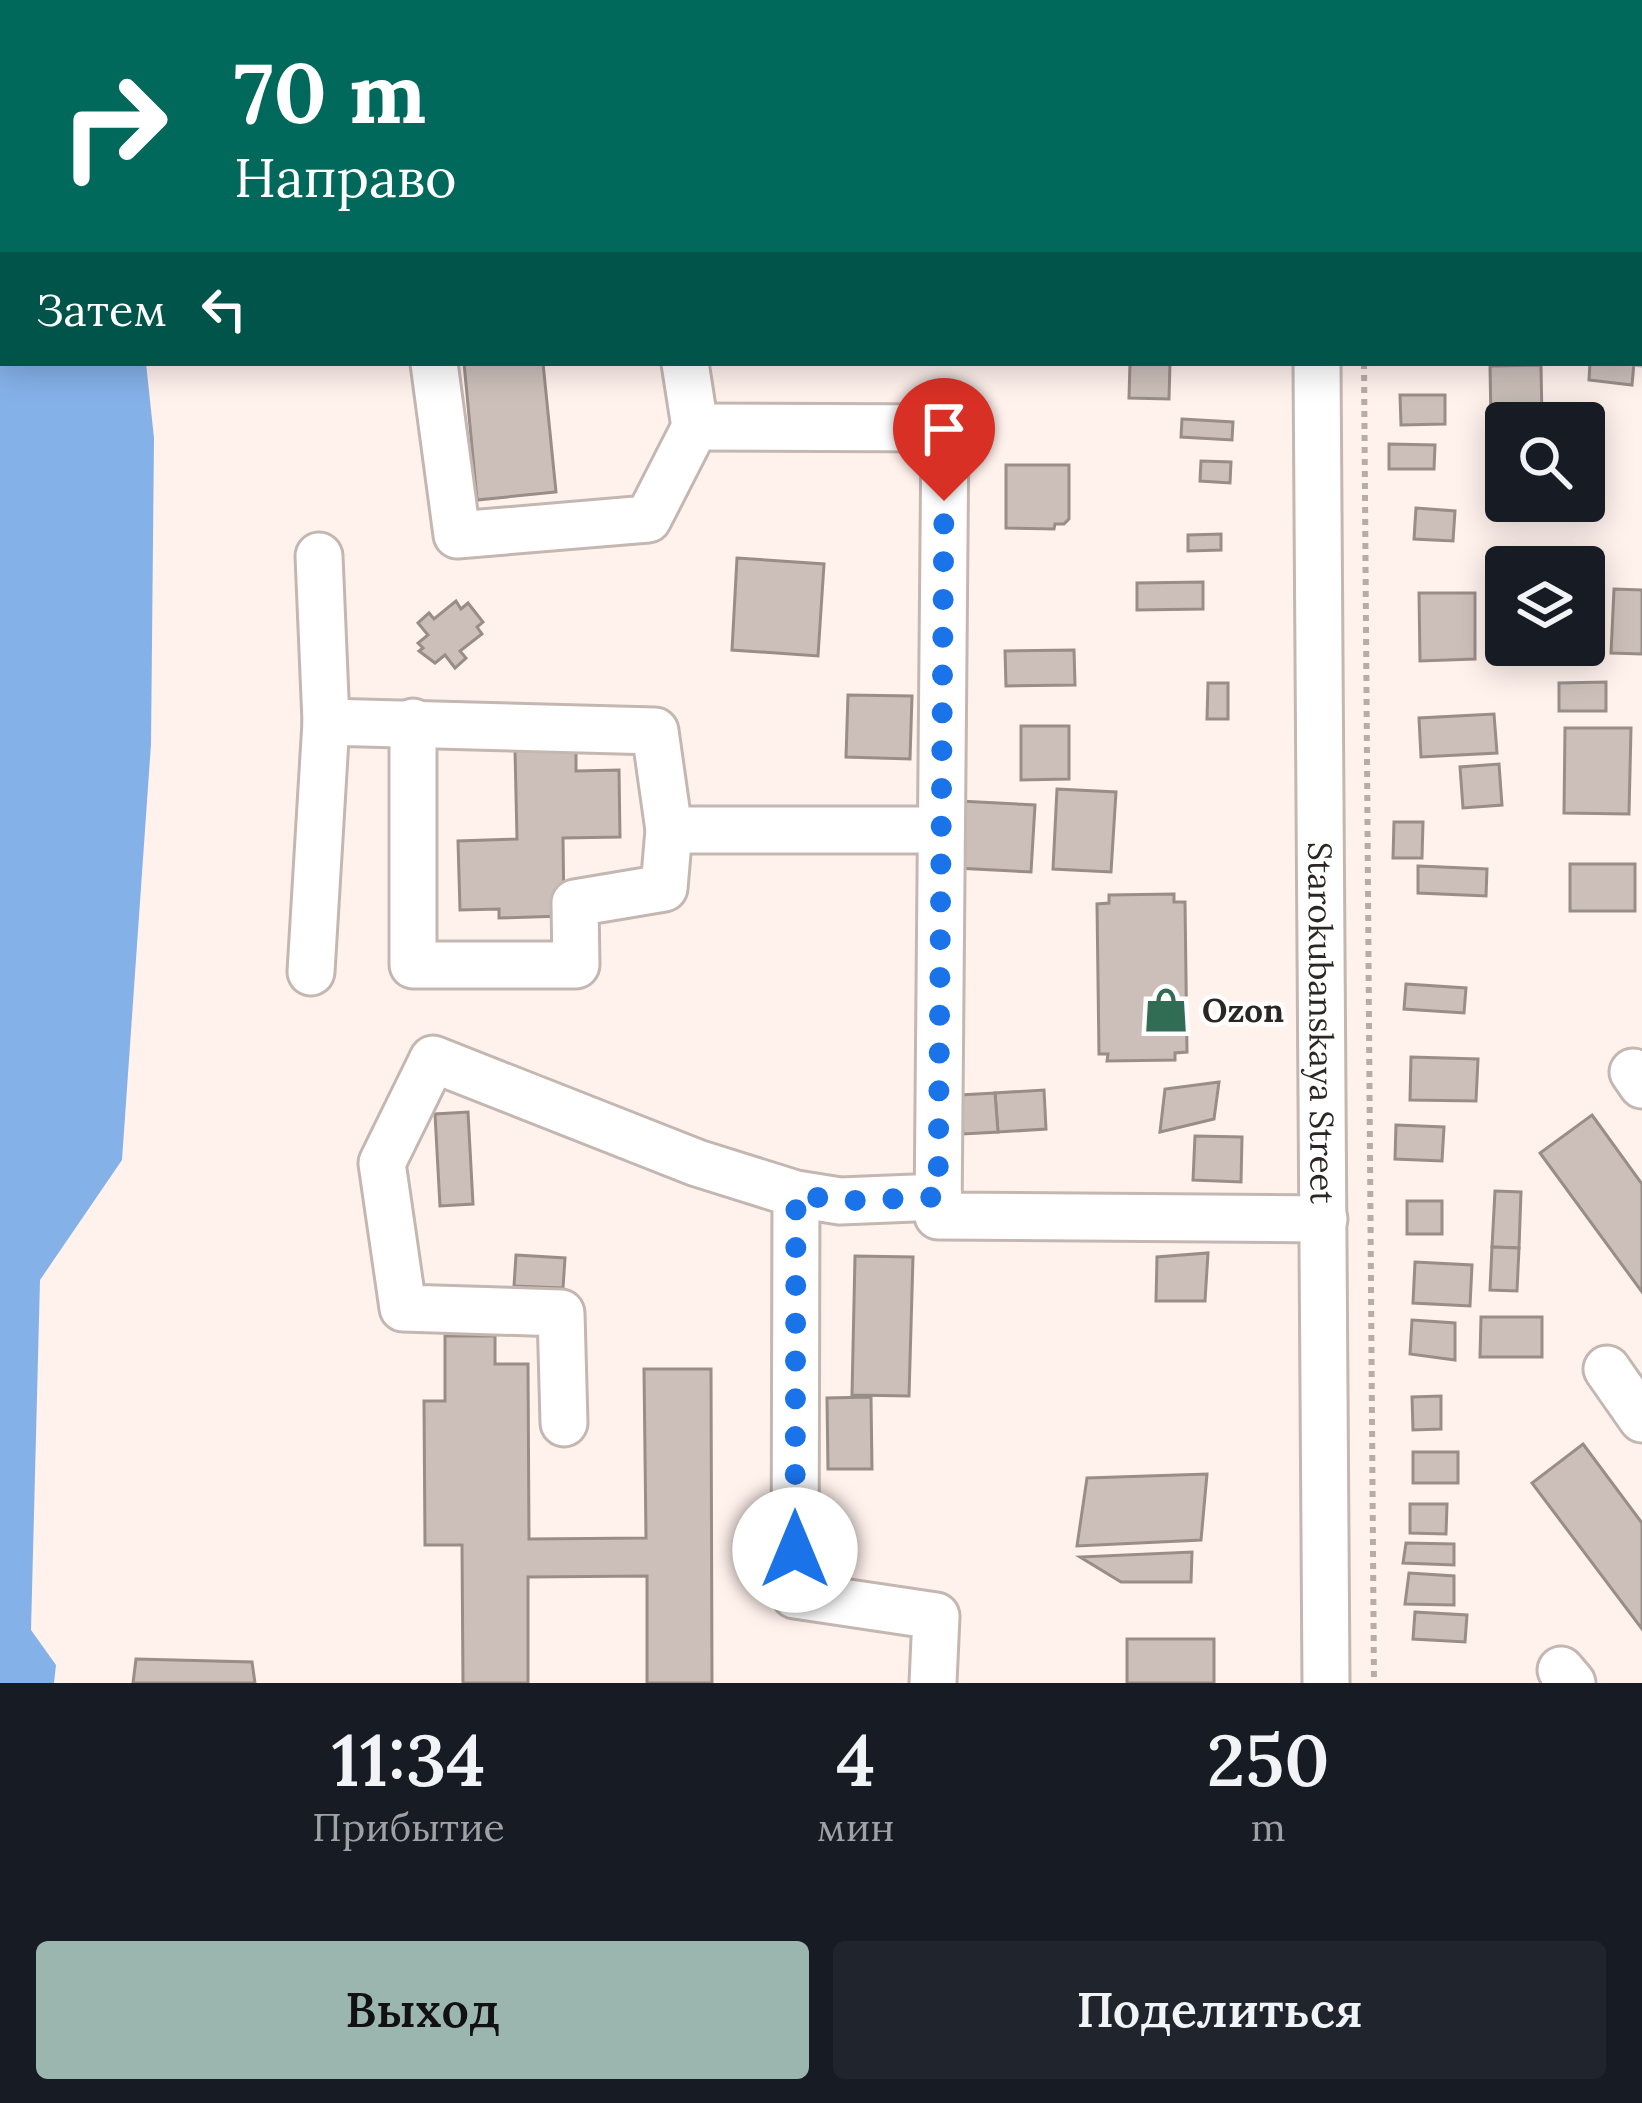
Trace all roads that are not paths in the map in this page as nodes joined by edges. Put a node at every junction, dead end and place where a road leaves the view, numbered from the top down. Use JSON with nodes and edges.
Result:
{"nodes":[{"id":1,"x":434,"y":366,"type":"edge"},
{"id":2,"x":685,"y":366,"type":"edge"},
{"id":3,"x":1317,"y":366,"type":"edge"},
{"id":4,"x":695,"y":427,"type":"junction"},
{"id":5,"x":319,"y":556,"type":"dead end"},
{"id":6,"x":326,"y":722,"type":"junction"},
{"id":7,"x":412,"y":722,"type":"junction"},
{"id":8,"x":669,"y":830,"type":"junction"},
{"id":9,"x":941,"y":830,"type":"junction"},
{"id":10,"x":311,"y":972,"type":"dead end"},
{"id":11,"x":796,"y":1194,"type":"junction"},
{"id":12,"x":938,"y":1197,"type":"junction"},
{"id":13,"x":1324,"y":1219,"type":"junction"},
{"id":14,"x":1607,"y":1369,"type":"dead end"},
{"id":15,"x":1642,"y":1419,"type":"edge"},
{"id":16,"x":564,"y":1423,"type":"dead end"},
{"id":17,"x":933,"y":1683,"type":"edge"},
{"id":18,"x":1326,"y":1683,"type":"edge"}],
"edges":[{"from":1,"to":4,"type":"street"},
{"from":2,"to":4,"type":"street"},
{"from":3,"to":13,"type":"street","name":"Starokubanskaya Street"},
{"from":4,"to":9,"type":"street"},
{"from":5,"to":6,"type":"street"},
{"from":6,"to":7,"type":"street"},
{"from":6,"to":10,"type":"street"},
{"from":7,"to":8,"type":"street"},
{"from":7,"to":8,"type":"street"},
{"from":8,"to":9,"type":"street"},
{"from":9,"to":12,"type":"street"},
{"from":11,"to":12,"type":"street"},
{"from":11,"to":16,"type":"street"},
{"from":11,"to":17,"type":"street"},
{"from":12,"to":13,"type":"street"},
{"from":13,"to":18,"type":"street","name":"Starokubanskaya Street"},
{"from":14,"to":15,"type":"street"}]}
